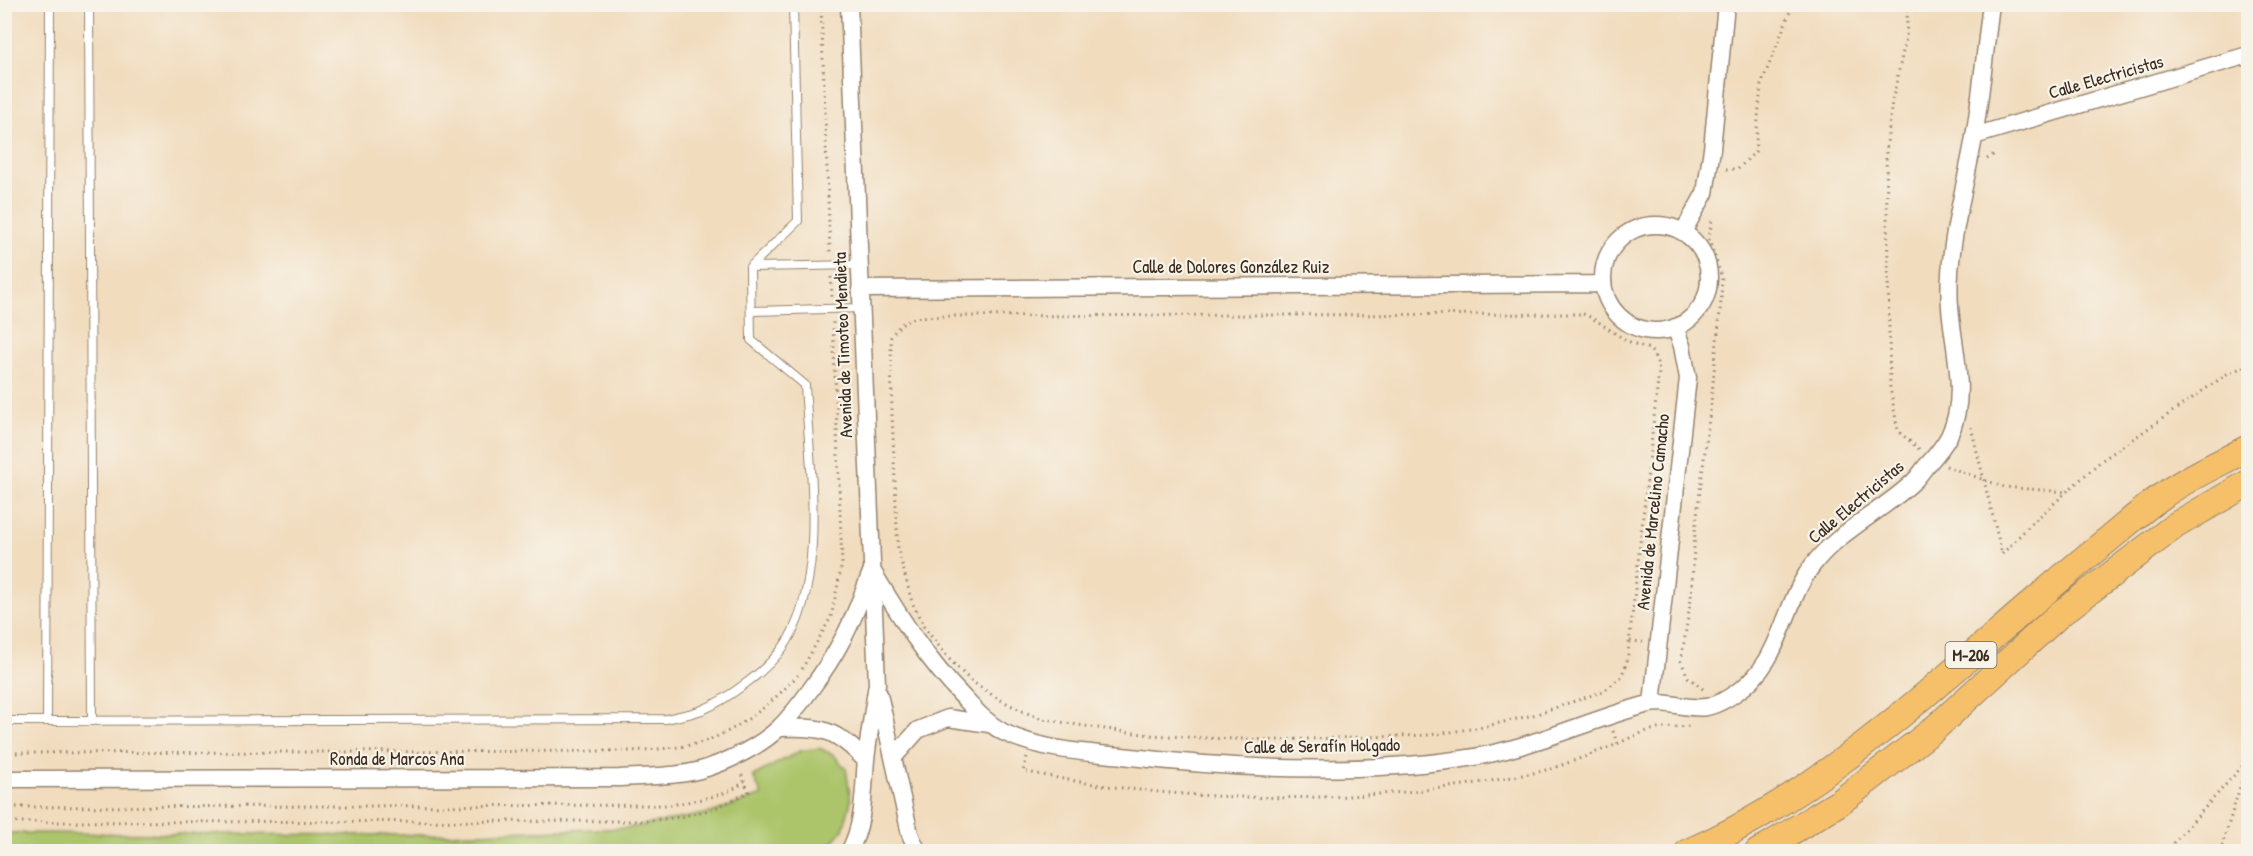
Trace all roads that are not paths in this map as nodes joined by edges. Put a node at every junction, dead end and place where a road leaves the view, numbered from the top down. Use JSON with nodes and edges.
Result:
{"nodes":[{"id":1,"x":50,"y":4,"type":"edge"},
{"id":2,"x":89,"y":4,"type":"edge"},
{"id":3,"x":793,"y":4,"type":"edge"},
{"id":4,"x":849,"y":4,"type":"edge"},
{"id":5,"x":1726,"y":4,"type":"edge"},
{"id":6,"x":1991,"y":4,"type":"edge"},
{"id":7,"x":2248,"y":55,"type":"edge"},
{"id":8,"x":1974,"y":136,"type":"junction"},
{"id":9,"x":1683,"y":232,"type":"junction"},
{"id":10,"x":859,"y":265,"type":"junction"},
{"id":11,"x":750,"y":267,"type":"junction"},
{"id":12,"x":1603,"y":284,"type":"junction"},
{"id":13,"x":860,"y":290,"type":"junction"},
{"id":14,"x":861,"y":308,"type":"junction"},
{"id":15,"x":751,"y":311,"type":"junction"},
{"id":16,"x":1675,"y":327,"type":"junction"},
{"id":17,"x":2248,"y":448,"type":"edge"},
{"id":18,"x":2248,"y":483,"type":"edge"},
{"id":19,"x":872,"y":570,"type":"junction"},
{"id":20,"x":877,"y":684,"type":"junction"},
{"id":21,"x":1652,"y":703,"type":"junction"},
{"id":22,"x":4,"y":721,"type":"edge"},
{"id":23,"x":47,"y":721,"type":"junction"},
{"id":24,"x":92,"y":721,"type":"junction"},
{"id":25,"x":989,"y":724,"type":"junction"},
{"id":26,"x":779,"y":728,"type":"junction"},
{"id":27,"x":894,"y":757,"type":"junction"},
{"id":28,"x":866,"y":761,"type":"junction"},
{"id":29,"x":4,"y":779,"type":"edge"},
{"id":30,"x":849,"y":852,"type":"edge"},
{"id":31,"x":918,"y":852,"type":"edge"},
{"id":32,"x":1688,"y":852,"type":"edge"},
{"id":33,"x":1758,"y":852,"type":"edge"}],
"edges":[{"from":1,"to":23,"type":"lane"},
{"from":2,"to":24,"type":"lane"},
{"from":3,"to":11,"type":"lane"},
{"from":4,"to":10,"type":"street","name":"Avenida de Timoteo Mendieta"},
{"from":5,"to":9,"type":"street"},
{"from":6,"to":8,"type":"street","name":"Calle Electricistas"},
{"from":7,"to":8,"type":"street","name":"Calle Electricistas"},
{"from":8,"to":21,"type":"street","name":"Calle Electricistas"},
{"from":9,"to":12,"type":"street"},
{"from":9,"to":16,"type":"street"},
{"from":10,"to":11,"type":"lane"},
{"from":10,"to":13,"type":"street","name":"Avenida de Timoteo Mendieta"},
{"from":11,"to":15,"type":"lane"},
{"from":12,"to":13,"type":"street","name":"Calle de Dolores González Ruiz"},
{"from":12,"to":16,"type":"street"},
{"from":13,"to":14,"type":"street","name":"Avenida de Timoteo Mendieta"},
{"from":14,"to":15,"type":"lane"},
{"from":14,"to":19,"type":"street","name":"Avenida de Timoteo Mendieta"},
{"from":15,"to":24,"type":"lane"},
{"from":16,"to":21,"type":"street","name":"Avenida de Marcelino Camacho"},
{"from":17,"to":32,"type":"main road","number":"M-206"},
{"from":18,"to":33,"type":"main road","number":"M-206"},
{"from":19,"to":20,"type":"street","name":"Avenida de Timoteo Mendieta"},
{"from":19,"to":25,"type":"street","name":"Calle de Serafín Holgado"},
{"from":19,"to":26,"type":"street","name":"Ronda de Marcos Ana"},
{"from":20,"to":27,"type":"street","name":"Avenida de Timoteo Mendieta"},
{"from":20,"to":28,"type":"street","name":"Avenida de Timoteo Mendieta"},
{"from":21,"to":25,"type":"street","name":"Calle de Serafín Holgado"},
{"from":22,"to":23,"type":"lane"},
{"from":23,"to":24,"type":"lane"},
{"from":25,"to":27,"type":"street","name":"Calle de Serafín Holgado"},
{"from":26,"to":28,"type":"street"},
{"from":26,"to":29,"type":"street","name":"Ronda de Marcos Ana"},
{"from":27,"to":31,"type":"street","name":"Avenida de Timoteo Mendieta"},
{"from":28,"to":30,"type":"street","name":"Avenida de Timoteo Mendieta"}]}
